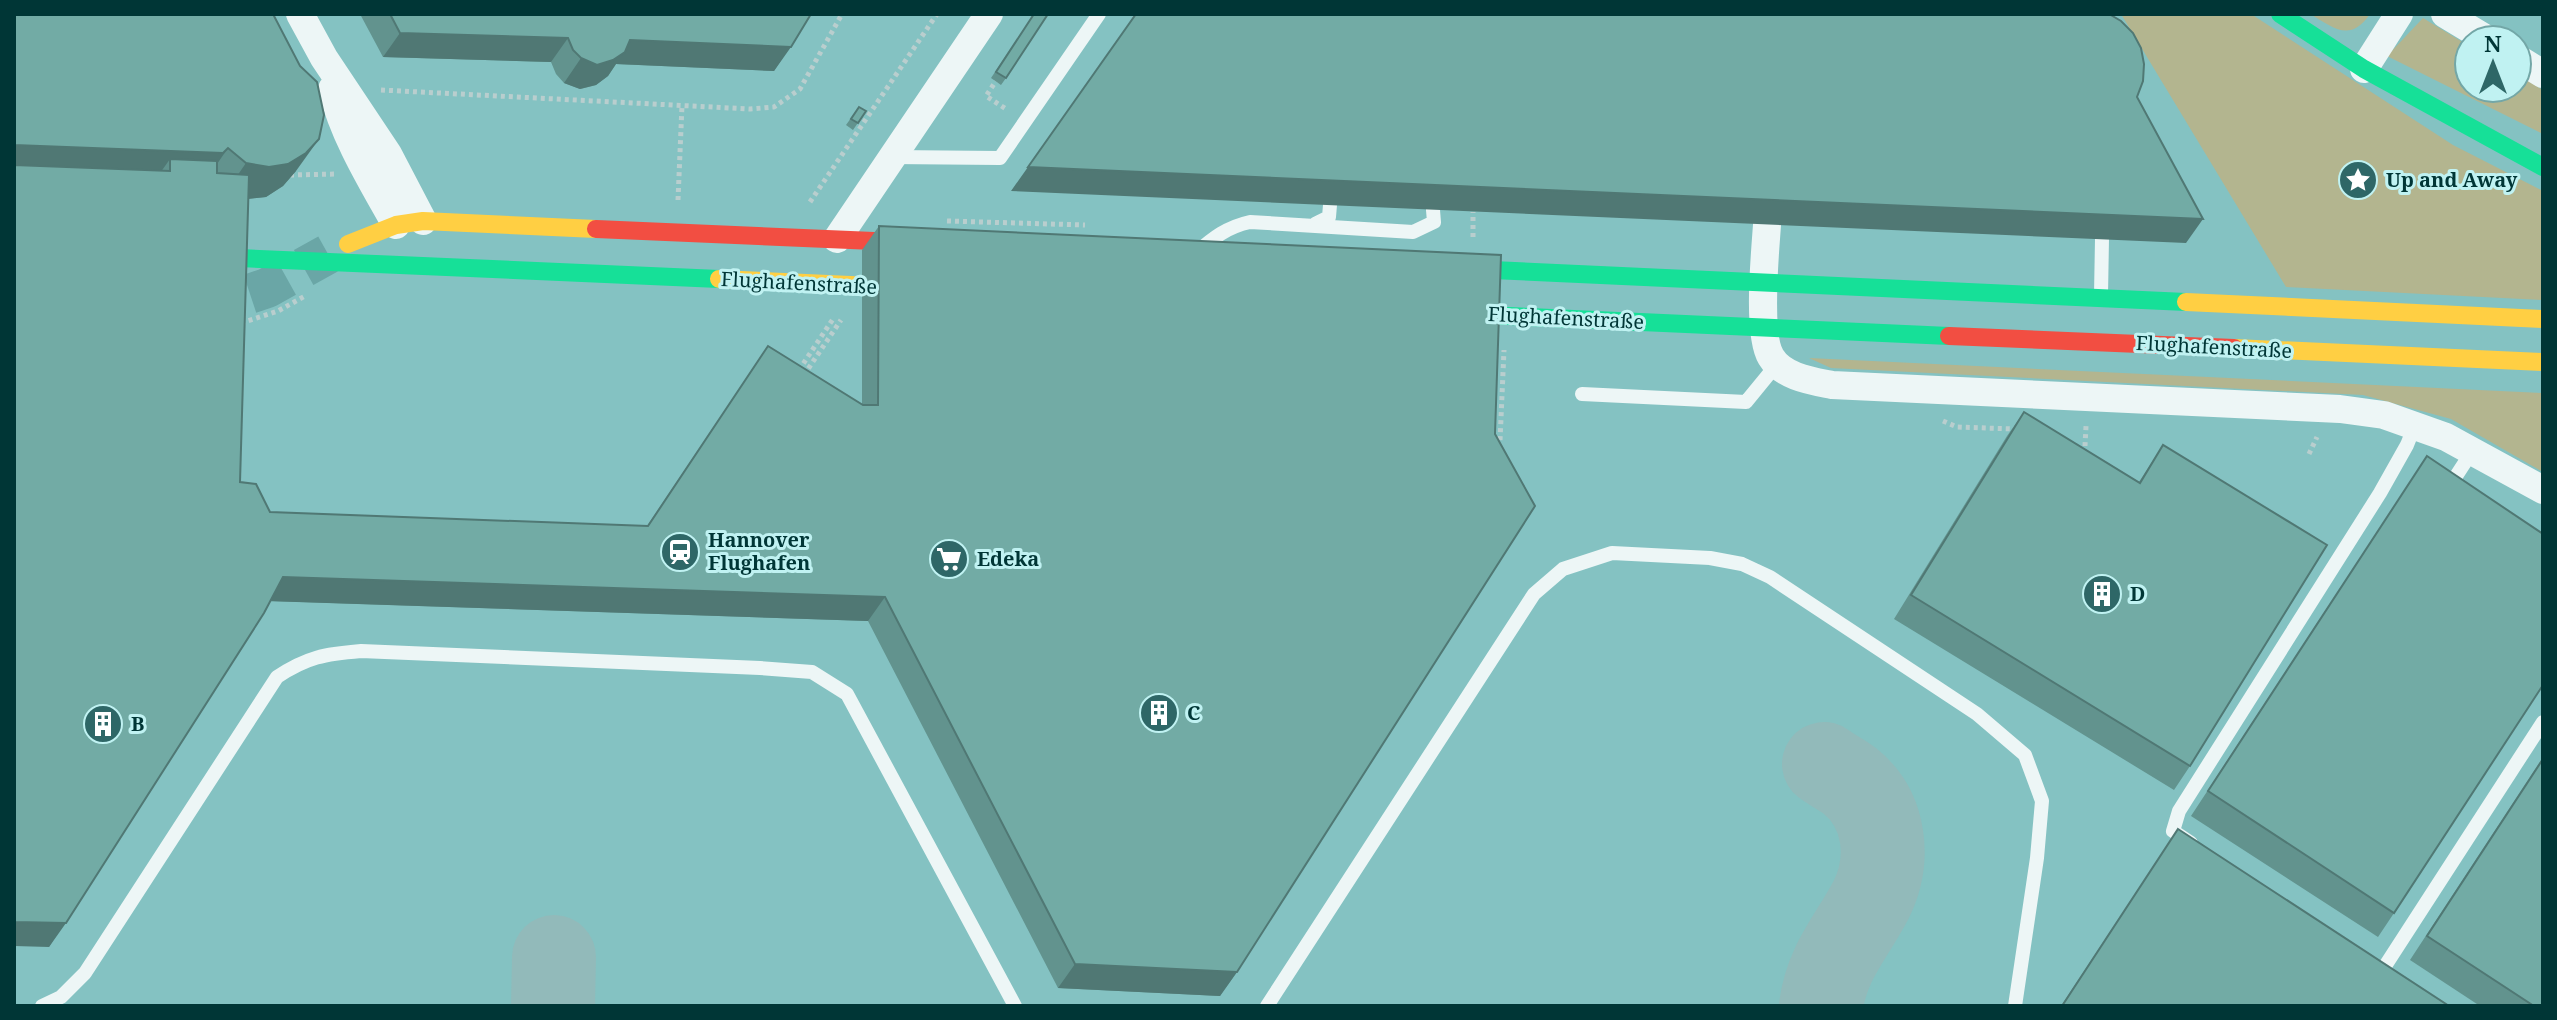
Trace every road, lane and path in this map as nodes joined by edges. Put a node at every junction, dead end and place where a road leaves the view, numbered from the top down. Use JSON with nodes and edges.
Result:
{"nodes":[{"id":1,"x":300,"y":14,"type":"edge"},
{"id":2,"x":842,"y":14,"type":"edge"},
{"id":3,"x":937,"y":14,"type":"edge"},
{"id":4,"x":989,"y":14,"type":"edge"},
{"id":5,"x":1099,"y":14,"type":"edge"},
{"id":6,"x":2280,"y":14,"type":"edge"},
{"id":7,"x":2399,"y":14,"type":"edge"},
{"id":8,"x":2364,"y":69,"type":"junction"},
{"id":9,"x":1002,"y":72,"type":"edge"},
{"id":10,"x":376,"y":90,"type":"dead end"},
{"id":11,"x":682,"y":105,"type":"junction"},
{"id":12,"x":1006,"y":109,"type":"dead end"},
{"id":13,"x":890,"y":157,"type":"junction"},
{"id":14,"x":2543,"y":167,"type":"edge"},
{"id":15,"x":351,"y":173,"type":"dead end"},
{"id":16,"x":276,"y":175,"type":"edge"},
{"id":17,"x":810,"y":203,"type":"dead end"},
{"id":18,"x":1330,"y":205,"type":"edge"},
{"id":19,"x":677,"y":209,"type":"dead end"},
{"id":20,"x":1433,"y":210,"type":"edge"},
{"id":21,"x":409,"y":223,"type":"junction"},
{"id":22,"x":1027,"y":223,"type":"dead end"},
{"id":23,"x":1767,"y":225,"type":"edge"},
{"id":24,"x":1311,"y":226,"type":"junction"},
{"id":25,"x":1026,"y":235,"type":"edge"},
{"id":26,"x":837,"y":239,"type":"junction"},
{"id":27,"x":2102,"y":239,"type":"edge"},
{"id":28,"x":348,"y":244,"type":"tunnel mouth"},
{"id":29,"x":947,"y":245,"type":"edge"},
{"id":30,"x":179,"y":255,"type":"edge"},
{"id":31,"x":1185,"y":256,"type":"joint"},
{"id":32,"x":1224,"y":257,"type":"edge"},
{"id":33,"x":1427,"y":267,"type":"edge"},
{"id":34,"x":1765,"y":283,"type":"junction"},
{"id":35,"x":934,"y":289,"type":"edge"},
{"id":36,"x":317,"y":290,"type":"dead end"},
{"id":37,"x":2101,"y":299,"type":"junction"},
{"id":38,"x":842,"y":312,"type":"dead end"},
{"id":39,"x":1423,"y":312,"type":"edge"},
{"id":40,"x":2543,"y":319,"type":"edge"},
{"id":41,"x":228,"y":326,"type":"edge"},
{"id":42,"x":1504,"y":335,"type":"dead end"},
{"id":43,"x":2543,"y":362,"type":"edge"},
{"id":44,"x":1778,"y":363,"type":"junction"},
{"id":45,"x":795,"y":382,"type":"edge"},
{"id":46,"x":1582,"y":394,"type":"dead end"},
{"id":47,"x":2086,"y":397,"type":"junction"},
{"id":48,"x":2415,"y":425,"type":"junction"},
{"id":49,"x":2085,"y":446,"type":"edge"},
{"id":50,"x":2473,"y":450,"type":"junction"},
{"id":51,"x":1488,"y":455,"type":"edge"},
{"id":52,"x":2543,"y":490,"type":"edge"},
{"id":53,"x":2441,"y":500,"type":"edge"},
{"id":54,"x":2543,"y":722,"type":"edge"},
{"id":55,"x":2199,"y":848,"type":"edge"},
{"id":56,"x":2371,"y":960,"type":"edge"},
{"id":57,"x":2390,"y":972,"type":"junction"},
{"id":58,"x":2370,"y":990,"type":"edge"},
{"id":59,"x":42,"y":1006,"type":"edge"},
{"id":60,"x":1015,"y":1006,"type":"edge"},
{"id":61,"x":1267,"y":1006,"type":"edge"},
{"id":62,"x":2015,"y":1006,"type":"edge"}],
"edges":[{"from":1,"to":21,"type":"street"},
{"from":2,"to":11,"type":"path"},
{"from":3,"to":17,"type":"path"},
{"from":4,"to":13,"type":"street"},
{"from":5,"to":13,"type":"lane"},
{"from":6,"to":8,"type":"main road"},
{"from":7,"to":8,"type":"street"},
{"from":8,"to":14,"type":"main road"},
{"from":9,"to":12,"type":"path"},
{"from":10,"to":11,"type":"path"},
{"from":11,"to":19,"type":"path"},
{"from":13,"to":26,"type":"street"},
{"from":15,"to":16,"type":"path"},
{"from":18,"to":24,"type":"lane"},
{"from":20,"to":24,"type":"lane"},
{"from":21,"to":26,"type":"main road"},
{"from":21,"to":28,"type":"main road"},
{"from":22,"to":25,"type":"path"},
{"from":23,"to":34,"type":"street"},
{"from":24,"to":31,"type":"lane"},
{"from":26,"to":29,"type":"main road"},
{"from":27,"to":37,"type":"lane"},
{"from":30,"to":35,"type":"main road","name":"Flughafenstraße"},
{"from":31,"to":32,"type":"main road"},
{"from":33,"to":34,"type":"main road"},
{"from":34,"to":37,"type":"main road"},
{"from":34,"to":44,"type":"street"},
{"from":36,"to":41,"type":"path"},
{"from":37,"to":40,"type":"main road"},
{"from":38,"to":45,"type":"path"},
{"from":39,"to":43,"type":"main road","name":"Flughafenstraße"},
{"from":42,"to":51,"type":"path"},
{"from":44,"to":46,"type":"lane"},
{"from":44,"to":47,"type":"street"},
{"from":47,"to":48,"type":"street"},
{"from":47,"to":49,"type":"path"},
{"from":48,"to":50,"type":"street"},
{"from":48,"to":55,"type":"lane"},
{"from":50,"to":52,"type":"street"},
{"from":50,"to":53,"type":"lane"},
{"from":54,"to":57,"type":"lane"},
{"from":56,"to":57,"type":"lane"},
{"from":57,"to":58,"type":"lane"},
{"from":59,"to":60,"type":"lane"},
{"from":61,"to":62,"type":"lane"}]}
